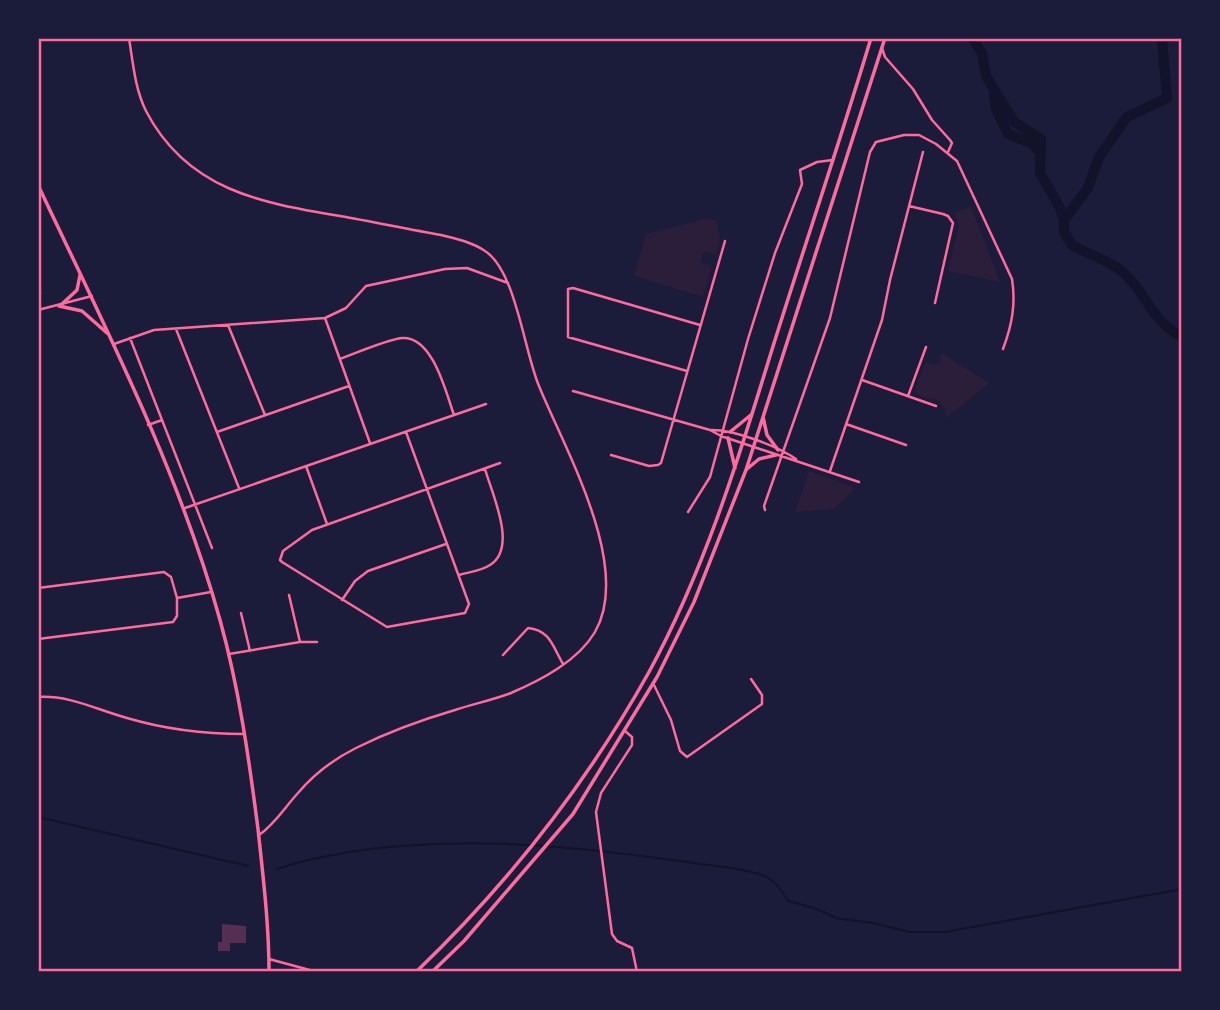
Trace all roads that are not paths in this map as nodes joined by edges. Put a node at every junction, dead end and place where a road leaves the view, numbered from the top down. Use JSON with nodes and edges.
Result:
{"nodes":[{"id":1,"x":129,"y":38,"type":"edge"},
{"id":2,"x":871,"y":38,"type":"edge"},
{"id":3,"x":885,"y":38,"type":"edge"},
{"id":4,"x":882,"y":48,"type":"junction"},
{"id":5,"x":923,"y":152,"type":"dead end"},
{"id":6,"x":948,"y":152,"type":"junction"},
{"id":7,"x":833,"y":160,"type":"junction"},
{"id":8,"x":38,"y":185,"type":"edge"},
{"id":9,"x":909,"y":206,"type":"junction"},
{"id":10,"x":725,"y":241,"type":"dead end"},
{"id":11,"x":79,"y":270,"type":"junction"},
{"id":12,"x":38,"y":281,"type":"edge"},
{"id":13,"x":509,"y":283,"type":"junction"},
{"id":14,"x":40,"y":293,"type":"edge"},
{"id":15,"x":92,"y":296,"type":"junction"},
{"id":16,"x":935,"y":303,"type":"dead end"},
{"id":17,"x":59,"y":306,"type":"junction"},
{"id":18,"x":38,"y":310,"type":"edge"},
{"id":19,"x":325,"y":317,"type":"junction"},
{"id":20,"x":228,"y":325,"type":"junction"},
{"id":21,"x":701,"y":325,"type":"junction"},
{"id":22,"x":176,"y":329,"type":"junction"},
{"id":23,"x":110,"y":337,"type":"junction"},
{"id":24,"x":130,"y":338,"type":"junction"},
{"id":25,"x":114,"y":344,"type":"junction"},
{"id":26,"x":926,"y":347,"type":"dead end"},
{"id":27,"x":1003,"y":349,"type":"dead end"},
{"id":28,"x":340,"y":359,"type":"junction"},
{"id":29,"x":687,"y":372,"type":"junction"},
{"id":30,"x":862,"y":380,"type":"junction"},
{"id":31,"x":349,"y":386,"type":"junction"},
{"id":32,"x":573,"y":391,"type":"dead end"},
{"id":33,"x":908,"y":396,"type":"junction"},
{"id":34,"x":486,"y":404,"type":"dead end"},
{"id":35,"x":936,"y":406,"type":"dead end"},
{"id":36,"x":753,"y":413,"type":"junction"},
{"id":37,"x":265,"y":415,"type":"junction"},
{"id":38,"x":454,"y":415,"type":"junction"},
{"id":39,"x":762,"y":415,"type":"junction"},
{"id":40,"x":673,"y":419,"type":"junction"},
{"id":41,"x":162,"y":420,"type":"junction"},
{"id":42,"x":846,"y":424,"type":"junction"},
{"id":43,"x":148,"y":425,"type":"junction"},
{"id":44,"x":710,"y":430,"type":"junction"},
{"id":45,"x":723,"y":430,"type":"junction"},
{"id":46,"x":217,"y":432,"type":"junction"},
{"id":47,"x":406,"y":432,"type":"junction"},
{"id":48,"x":730,"y":432,"type":"junction"},
{"id":49,"x":721,"y":436,"type":"junction"},
{"id":50,"x":746,"y":437,"type":"junction"},
{"id":51,"x":728,"y":438,"type":"junction"},
{"id":52,"x":756,"y":441,"type":"junction"},
{"id":53,"x":371,"y":444,"type":"junction"},
{"id":54,"x":744,"y":444,"type":"junction"},
{"id":55,"x":906,"y":446,"type":"dead end"},
{"id":56,"x":754,"y":447,"type":"junction"},
{"id":57,"x":777,"y":452,"type":"junction"},
{"id":58,"x":784,"y":452,"type":"junction"},
{"id":59,"x":611,"y":454,"type":"dead end"},
{"id":60,"x":782,"y":457,"type":"junction"},
{"id":61,"x":797,"y":460,"type":"junction"},
{"id":62,"x":500,"y":463,"type":"dead end"},
{"id":63,"x":306,"y":466,"type":"junction"},
{"id":64,"x":485,"y":468,"type":"junction"},
{"id":65,"x":736,"y":470,"type":"junction"},
{"id":66,"x":746,"y":470,"type":"junction"},
{"id":67,"x":830,"y":471,"type":"junction"},
{"id":68,"x":859,"y":482,"type":"dead end"},
{"id":69,"x":427,"y":488,"type":"junction"},
{"id":70,"x":240,"y":489,"type":"junction"},
{"id":71,"x":195,"y":504,"type":"junction"},
{"id":72,"x":183,"y":508,"type":"junction"},
{"id":73,"x":765,"y":510,"type":"dead end"},
{"id":74,"x":688,"y":512,"type":"dead end"},
{"id":75,"x":327,"y":524,"type":"junction"},
{"id":76,"x":447,"y":544,"type":"junction"},
{"id":77,"x":212,"y":548,"type":"dead end"},
{"id":78,"x":459,"y":575,"type":"junction"},
{"id":79,"x":38,"y":588,"type":"edge"},
{"id":80,"x":211,"y":592,"type":"junction"},
{"id":81,"x":289,"y":595,"type":"dead end"},
{"id":82,"x":177,"y":598,"type":"junction"},
{"id":83,"x":342,"y":600,"type":"junction"},
{"id":84,"x":241,"y":613,"type":"dead end"},
{"id":85,"x":38,"y":639,"type":"edge"},
{"id":86,"x":300,"y":642,"type":"junction"},
{"id":87,"x":317,"y":642,"type":"dead end"},
{"id":88,"x":250,"y":651,"type":"junction"},
{"id":89,"x":229,"y":654,"type":"junction"},
{"id":90,"x":503,"y":655,"type":"dead end"},
{"id":91,"x":563,"y":664,"type":"junction"},
{"id":92,"x":751,"y":679,"type":"dead end"},
{"id":93,"x":653,"y":683,"type":"junction"},
{"id":94,"x":38,"y":696,"type":"edge"},
{"id":95,"x":625,"y":731,"type":"junction"},
{"id":96,"x":245,"y":734,"type":"junction"},
{"id":97,"x":259,"y":835,"type":"junction"},
{"id":98,"x":269,"y":959,"type":"junction"},
{"id":99,"x":269,"y":971,"type":"edge"},
{"id":100,"x":317,"y":971,"type":"edge"},
{"id":101,"x":416,"y":971,"type":"edge"},
{"id":102,"x":432,"y":971,"type":"edge"},
{"id":103,"x":636,"y":971,"type":"edge"}],
"edges":[{"from":1,"to":13,"type":"street"},
{"from":2,"to":7,"type":"main road"},
{"from":3,"to":4,"type":"main road"},
{"from":4,"to":6,"type":"street"},
{"from":4,"to":39,"type":"main road"},
{"from":5,"to":9,"type":"street"},
{"from":6,"to":27,"type":"street"},
{"from":6,"to":58,"type":"street"},
{"from":7,"to":36,"type":"main road"},
{"from":7,"to":45,"type":"street"},
{"from":8,"to":11,"type":"main road"},
{"from":9,"to":16,"type":"street"},
{"from":9,"to":30,"type":"street"},
{"from":10,"to":21,"type":"street"},
{"from":11,"to":15,"type":"main road"},
{"from":11,"to":17,"type":"main road"},
{"from":12,"to":14,"type":"street"},
{"from":13,"to":19,"type":"street"},
{"from":13,"to":91,"type":"street"},
{"from":15,"to":17,"type":"street"},
{"from":15,"to":23,"type":"main road"},
{"from":17,"to":18,"type":"street"},
{"from":17,"to":23,"type":"main road"},
{"from":19,"to":20,"type":"street"},
{"from":19,"to":28,"type":"street"},
{"from":20,"to":22,"type":"street"},
{"from":20,"to":37,"type":"street"},
{"from":21,"to":29,"type":"street"},
{"from":21,"to":29,"type":"street"},
{"from":22,"to":24,"type":"street"},
{"from":22,"to":46,"type":"street"},
{"from":23,"to":25,"type":"main road"},
{"from":24,"to":25,"type":"street"},
{"from":24,"to":41,"type":"street"},
{"from":25,"to":43,"type":"main road"},
{"from":26,"to":33,"type":"street"},
{"from":28,"to":31,"type":"street"},
{"from":28,"to":38,"type":"street"},
{"from":29,"to":40,"type":"street"},
{"from":30,"to":33,"type":"street"},
{"from":30,"to":42,"type":"street"},
{"from":31,"to":37,"type":"street"},
{"from":31,"to":53,"type":"street"},
{"from":32,"to":40,"type":"street"},
{"from":33,"to":35,"type":"street"},
{"from":34,"to":38,"type":"street"},
{"from":36,"to":48,"type":"main road"},
{"from":36,"to":50,"type":"main road"},
{"from":37,"to":46,"type":"street"},
{"from":38,"to":47,"type":"street"},
{"from":39,"to":52,"type":"main road"},
{"from":39,"to":57,"type":"main road"},
{"from":40,"to":44,"type":"street"},
{"from":40,"to":59,"type":"street"},
{"from":41,"to":43,"type":"street"},
{"from":41,"to":71,"type":"street"},
{"from":42,"to":55,"type":"street"},
{"from":42,"to":67,"type":"street"},
{"from":43,"to":72,"type":"main road"},
{"from":44,"to":45,"type":"street"},
{"from":44,"to":49,"type":"street"},
{"from":45,"to":48,"type":"street"},
{"from":45,"to":49,"type":"street"},
{"from":46,"to":70,"type":"street"},
{"from":47,"to":53,"type":"street"},
{"from":47,"to":69,"type":"street"},
{"from":48,"to":50,"type":"street"},
{"from":49,"to":51,"type":"street"},
{"from":49,"to":74,"type":"street"},
{"from":50,"to":52,"type":"street"},
{"from":50,"to":54,"type":"main road"},
{"from":51,"to":54,"type":"street"},
{"from":51,"to":65,"type":"main road"},
{"from":52,"to":56,"type":"main road"},
{"from":52,"to":57,"type":"street"},
{"from":53,"to":63,"type":"street"},
{"from":54,"to":56,"type":"street"},
{"from":54,"to":65,"type":"main road"},
{"from":56,"to":57,"type":"street"},
{"from":56,"to":66,"type":"main road"},
{"from":57,"to":58,"type":"street"},
{"from":57,"to":60,"type":"street"},
{"from":57,"to":66,"type":"main road"},
{"from":58,"to":60,"type":"street"},
{"from":58,"to":61,"type":"street"},
{"from":60,"to":61,"type":"street"},
{"from":60,"to":73,"type":"street"},
{"from":61,"to":67,"type":"street"},
{"from":62,"to":64,"type":"street"},
{"from":63,"to":70,"type":"street"},
{"from":63,"to":75,"type":"street"},
{"from":64,"to":69,"type":"street"},
{"from":64,"to":78,"type":"street"},
{"from":65,"to":101,"type":"main road"},
{"from":66,"to":93,"type":"main road"},
{"from":67,"to":68,"type":"street"},
{"from":69,"to":75,"type":"street"},
{"from":69,"to":76,"type":"street"},
{"from":70,"to":71,"type":"street"},
{"from":71,"to":72,"type":"street"},
{"from":71,"to":77,"type":"street"},
{"from":72,"to":80,"type":"main road"},
{"from":75,"to":83,"type":"street"},
{"from":76,"to":78,"type":"street"},
{"from":76,"to":83,"type":"street"},
{"from":78,"to":83,"type":"street"},
{"from":79,"to":82,"type":"street"},
{"from":80,"to":82,"type":"street"},
{"from":80,"to":89,"type":"main road"},
{"from":81,"to":86,"type":"street"},
{"from":82,"to":85,"type":"street"},
{"from":84,"to":88,"type":"street"},
{"from":86,"to":87,"type":"street"},
{"from":86,"to":88,"type":"street"},
{"from":88,"to":89,"type":"street"},
{"from":89,"to":96,"type":"main road"},
{"from":90,"to":91,"type":"street"},
{"from":91,"to":97,"type":"street"},
{"from":92,"to":93,"type":"street"},
{"from":93,"to":95,"type":"main road"},
{"from":94,"to":96,"type":"street"},
{"from":95,"to":102,"type":"main road"},
{"from":95,"to":103,"type":"street"},
{"from":96,"to":97,"type":"main road"},
{"from":97,"to":98,"type":"main road"},
{"from":98,"to":99,"type":"main road"},
{"from":98,"to":100,"type":"street"}]}
